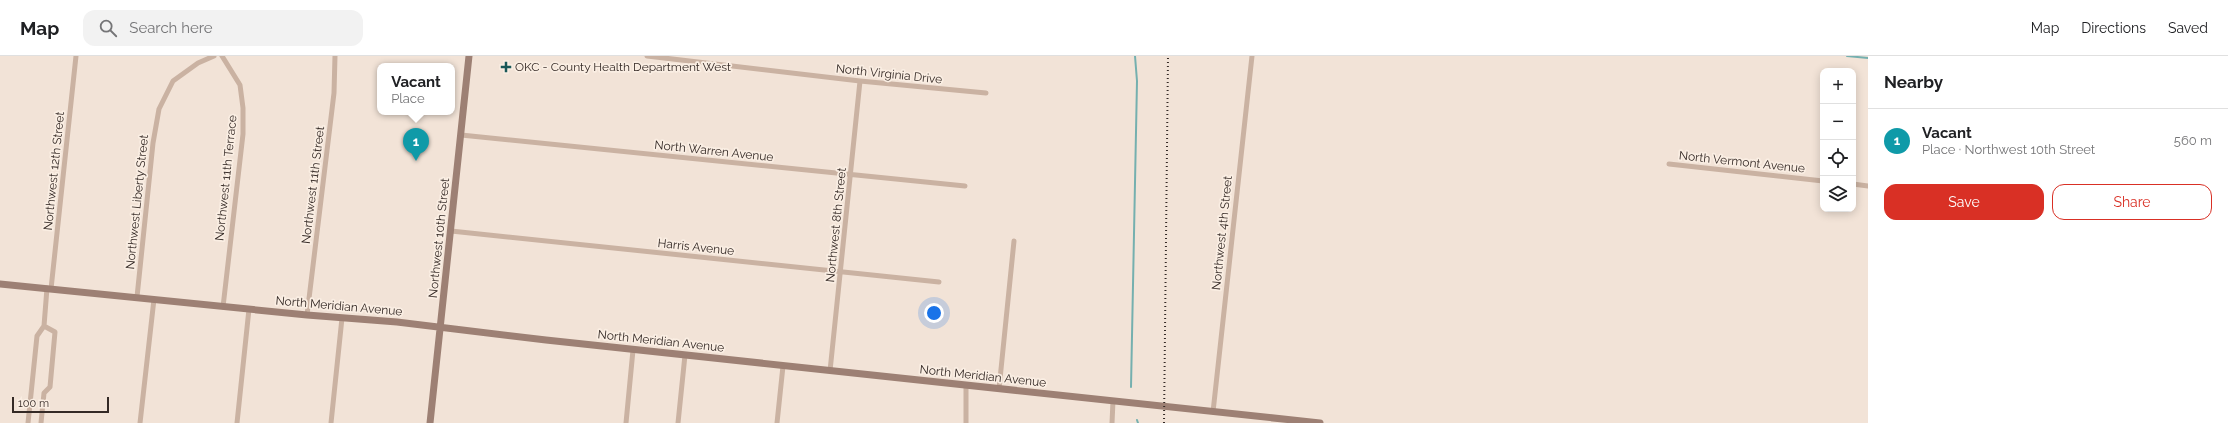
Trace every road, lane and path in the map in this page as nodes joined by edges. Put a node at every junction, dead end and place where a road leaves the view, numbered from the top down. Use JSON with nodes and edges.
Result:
{"nodes":[{"id":1,"x":76,"y":56,"type":"edge"},
{"id":2,"x":214,"y":56,"type":"edge"},
{"id":3,"x":222,"y":56,"type":"edge"},
{"id":4,"x":335,"y":56,"type":"edge"},
{"id":5,"x":469,"y":56,"type":"edge"},
{"id":6,"x":647,"y":56,"type":"edge"},
{"id":7,"x":1252,"y":56,"type":"edge"},
{"id":8,"x":860,"y":81,"type":"junction"},
{"id":9,"x":986,"y":94,"type":"dead end"},
{"id":10,"x":461,"y":136,"type":"junction"},
{"id":11,"x":1669,"y":164,"type":"dead end"},
{"id":12,"x":852,"y":175,"type":"junction"},
{"id":13,"x":1820,"y":181,"type":"edge"},
{"id":14,"x":1856,"y":184,"type":"edge"},
{"id":15,"x":964,"y":186,"type":"dead end"},
{"id":16,"x":1868,"y":186,"type":"edge"},
{"id":17,"x":451,"y":231,"type":"junction"},
{"id":18,"x":1014,"y":241,"type":"dead end"},
{"id":19,"x":842,"y":272,"type":"junction"},
{"id":20,"x":939,"y":282,"type":"dead end"},
{"id":21,"x":0,"y":284,"type":"edge"},
{"id":22,"x":49,"y":289,"type":"junction"},
{"id":23,"x":137,"y":297,"type":"junction"},
{"id":24,"x":154,"y":299,"type":"junction"},
{"id":25,"x":223,"y":306,"type":"junction"},
{"id":26,"x":249,"y":309,"type":"junction"},
{"id":27,"x":307,"y":315,"type":"junction"},
{"id":28,"x":342,"y":318,"type":"junction"},
{"id":29,"x":44,"y":326,"type":"junction"},
{"id":30,"x":441,"y":327,"type":"junction"},
{"id":31,"x":634,"y":350,"type":"junction"},
{"id":32,"x":685,"y":355,"type":"junction"},
{"id":33,"x":784,"y":366,"type":"junction"},
{"id":34,"x":830,"y":371,"type":"junction"},
{"id":35,"x":966,"y":386,"type":"junction"},
{"id":36,"x":998,"y":389,"type":"junction"},
{"id":37,"x":1112,"y":401,"type":"junction"},
{"id":38,"x":1213,"y":412,"type":"junction"},
{"id":39,"x":1264,"y":420,"type":"edge"},
{"id":40,"x":28,"y":423,"type":"edge"},
{"id":41,"x":41,"y":423,"type":"edge"},
{"id":42,"x":140,"y":423,"type":"edge"},
{"id":43,"x":237,"y":423,"type":"edge"},
{"id":44,"x":331,"y":423,"type":"edge"},
{"id":45,"x":430,"y":423,"type":"edge"},
{"id":46,"x":626,"y":423,"type":"edge"},
{"id":47,"x":678,"y":423,"type":"edge"},
{"id":48,"x":777,"y":423,"type":"edge"},
{"id":49,"x":966,"y":423,"type":"edge"},
{"id":50,"x":1112,"y":423,"type":"edge"},
{"id":51,"x":1320,"y":423,"type":"edge"}],
"edges":[{"from":1,"to":22,"type":"street","name":"Northwest 12th Street"},
{"from":2,"to":23,"type":"street","name":"Northwest Liberty Street"},
{"from":3,"to":25,"type":"street","name":"Northwest 11th Terrace"},
{"from":4,"to":27,"type":"street","name":"Northwest 11th Street"},
{"from":5,"to":10,"type":"main road","name":"Northwest 10th Street"},
{"from":6,"to":8,"type":"street","name":"North Virginia Drive"},
{"from":7,"to":38,"type":"street","name":"Northwest 4th Street"},
{"from":8,"to":9,"type":"street","name":"North Virginia Drive"},
{"from":8,"to":12,"type":"street","name":"Northwest 8th Street"},
{"from":10,"to":12,"type":"street","name":"North Warren Avenue"},
{"from":10,"to":17,"type":"main road","name":"Northwest 10th Street"},
{"from":11,"to":13,"type":"street","name":"North Vermont Avenue"},
{"from":12,"to":15,"type":"street","name":"North Warren Avenue"},
{"from":12,"to":19,"type":"street","name":"Northwest 8th Street"},
{"from":14,"to":16,"type":"street"},
{"from":17,"to":19,"type":"street","name":"Harris Avenue"},
{"from":17,"to":30,"type":"main road","name":"Northwest 10th Street"},
{"from":18,"to":36,"type":"street"},
{"from":19,"to":20,"type":"street","name":"Harris Avenue"},
{"from":19,"to":34,"type":"street","name":"Northwest 8th Street"},
{"from":21,"to":22,"type":"main road","name":"North Meridian Avenue"},
{"from":22,"to":23,"type":"main road","name":"North Meridian Avenue"},
{"from":22,"to":29,"type":"street","name":"Northwest 12th Street"},
{"from":23,"to":24,"type":"main road","name":"North Meridian Avenue"},
{"from":24,"to":25,"type":"main road","name":"North Meridian Avenue"},
{"from":24,"to":42,"type":"street"},
{"from":25,"to":26,"type":"main road","name":"North Meridian Avenue"},
{"from":26,"to":27,"type":"main road","name":"North Meridian Avenue"},
{"from":26,"to":43,"type":"street"},
{"from":27,"to":28,"type":"main road","name":"North Meridian Avenue"},
{"from":28,"to":30,"type":"main road","name":"North Meridian Avenue"},
{"from":28,"to":44,"type":"street"},
{"from":29,"to":40,"type":"street"},
{"from":29,"to":41,"type":"street"},
{"from":30,"to":31,"type":"main road","name":"North Meridian Avenue"},
{"from":30,"to":45,"type":"main road","name":"Northwest 10th Street"},
{"from":31,"to":32,"type":"main road","name":"North Meridian Avenue"},
{"from":31,"to":46,"type":"street"},
{"from":32,"to":33,"type":"main road","name":"North Meridian Avenue"},
{"from":32,"to":47,"type":"street"},
{"from":33,"to":34,"type":"main road","name":"North Meridian Avenue"},
{"from":33,"to":48,"type":"street"},
{"from":34,"to":35,"type":"main road","name":"North Meridian Avenue"},
{"from":35,"to":36,"type":"main road","name":"North Meridian Avenue"},
{"from":35,"to":49,"type":"street"},
{"from":36,"to":37,"type":"main road","name":"North Meridian Avenue"},
{"from":37,"to":38,"type":"main road","name":"North Meridian Avenue"},
{"from":37,"to":50,"type":"street"},
{"from":38,"to":39,"type":"main road","name":"North Meridian Avenue"},
{"from":39,"to":51,"type":"main road","name":"North Meridian Avenue"}]}
